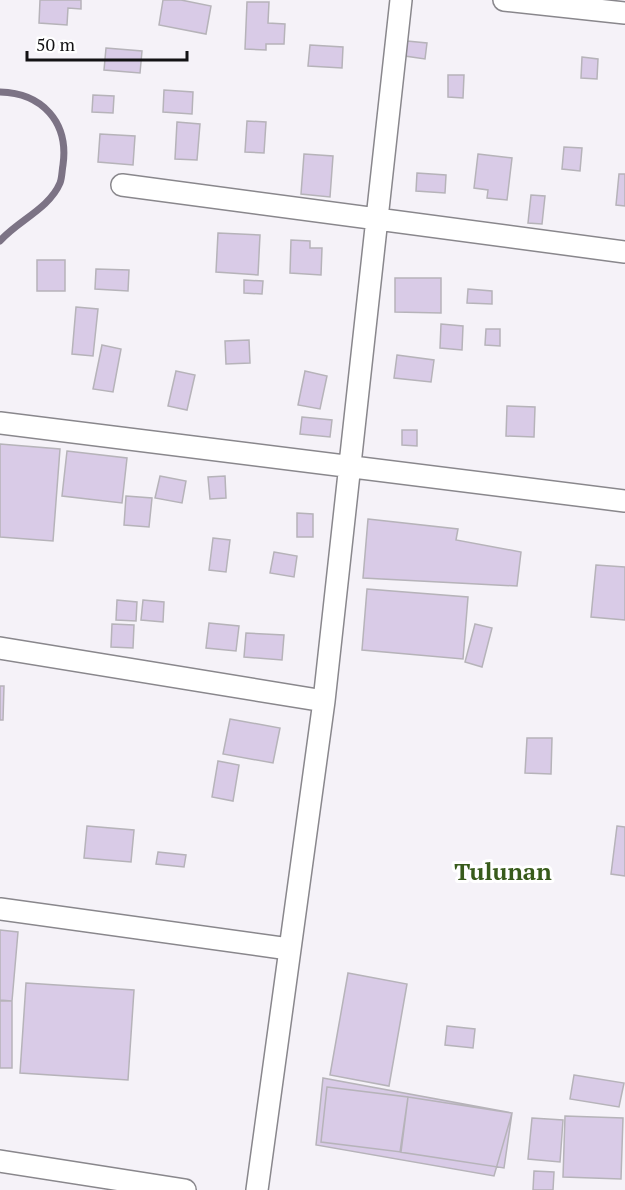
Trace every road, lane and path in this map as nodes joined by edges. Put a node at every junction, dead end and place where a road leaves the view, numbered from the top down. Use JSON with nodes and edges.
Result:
{"nodes":[{"id":1,"x":401,"y":0,"type":"edge"},
{"id":2,"x":504,"y":0,"type":"edge"},
{"id":3,"x":625,"y":13,"type":"edge"},
{"id":4,"x":122,"y":184,"type":"dead end"},
{"id":5,"x":376,"y":220,"type":"junction"},
{"id":6,"x":625,"y":252,"type":"edge"},
{"id":7,"x":0,"y":423,"type":"edge"},
{"id":8,"x":351,"y":466,"type":"junction"},
{"id":9,"x":625,"y":501,"type":"edge"},
{"id":10,"x":0,"y":648,"type":"edge"},
{"id":11,"x":324,"y":701,"type":"junction"},
{"id":12,"x":0,"y":909,"type":"edge"},
{"id":13,"x":289,"y":949,"type":"junction"},
{"id":14,"x":0,"y":1161,"type":"edge"},
{"id":15,"x":185,"y":1190,"type":"edge"},
{"id":16,"x":257,"y":1190,"type":"edge"}],
"edges":[{"from":1,"to":5,"type":"street"},
{"from":2,"to":3,"type":"street"},
{"from":4,"to":5,"type":"street"},
{"from":5,"to":6,"type":"street"},
{"from":5,"to":8,"type":"street"},
{"from":7,"to":8,"type":"street"},
{"from":8,"to":9,"type":"street"},
{"from":8,"to":11,"type":"street"},
{"from":10,"to":11,"type":"street"},
{"from":11,"to":13,"type":"street"},
{"from":12,"to":13,"type":"street"},
{"from":13,"to":16,"type":"street"},
{"from":14,"to":15,"type":"street"}]}
